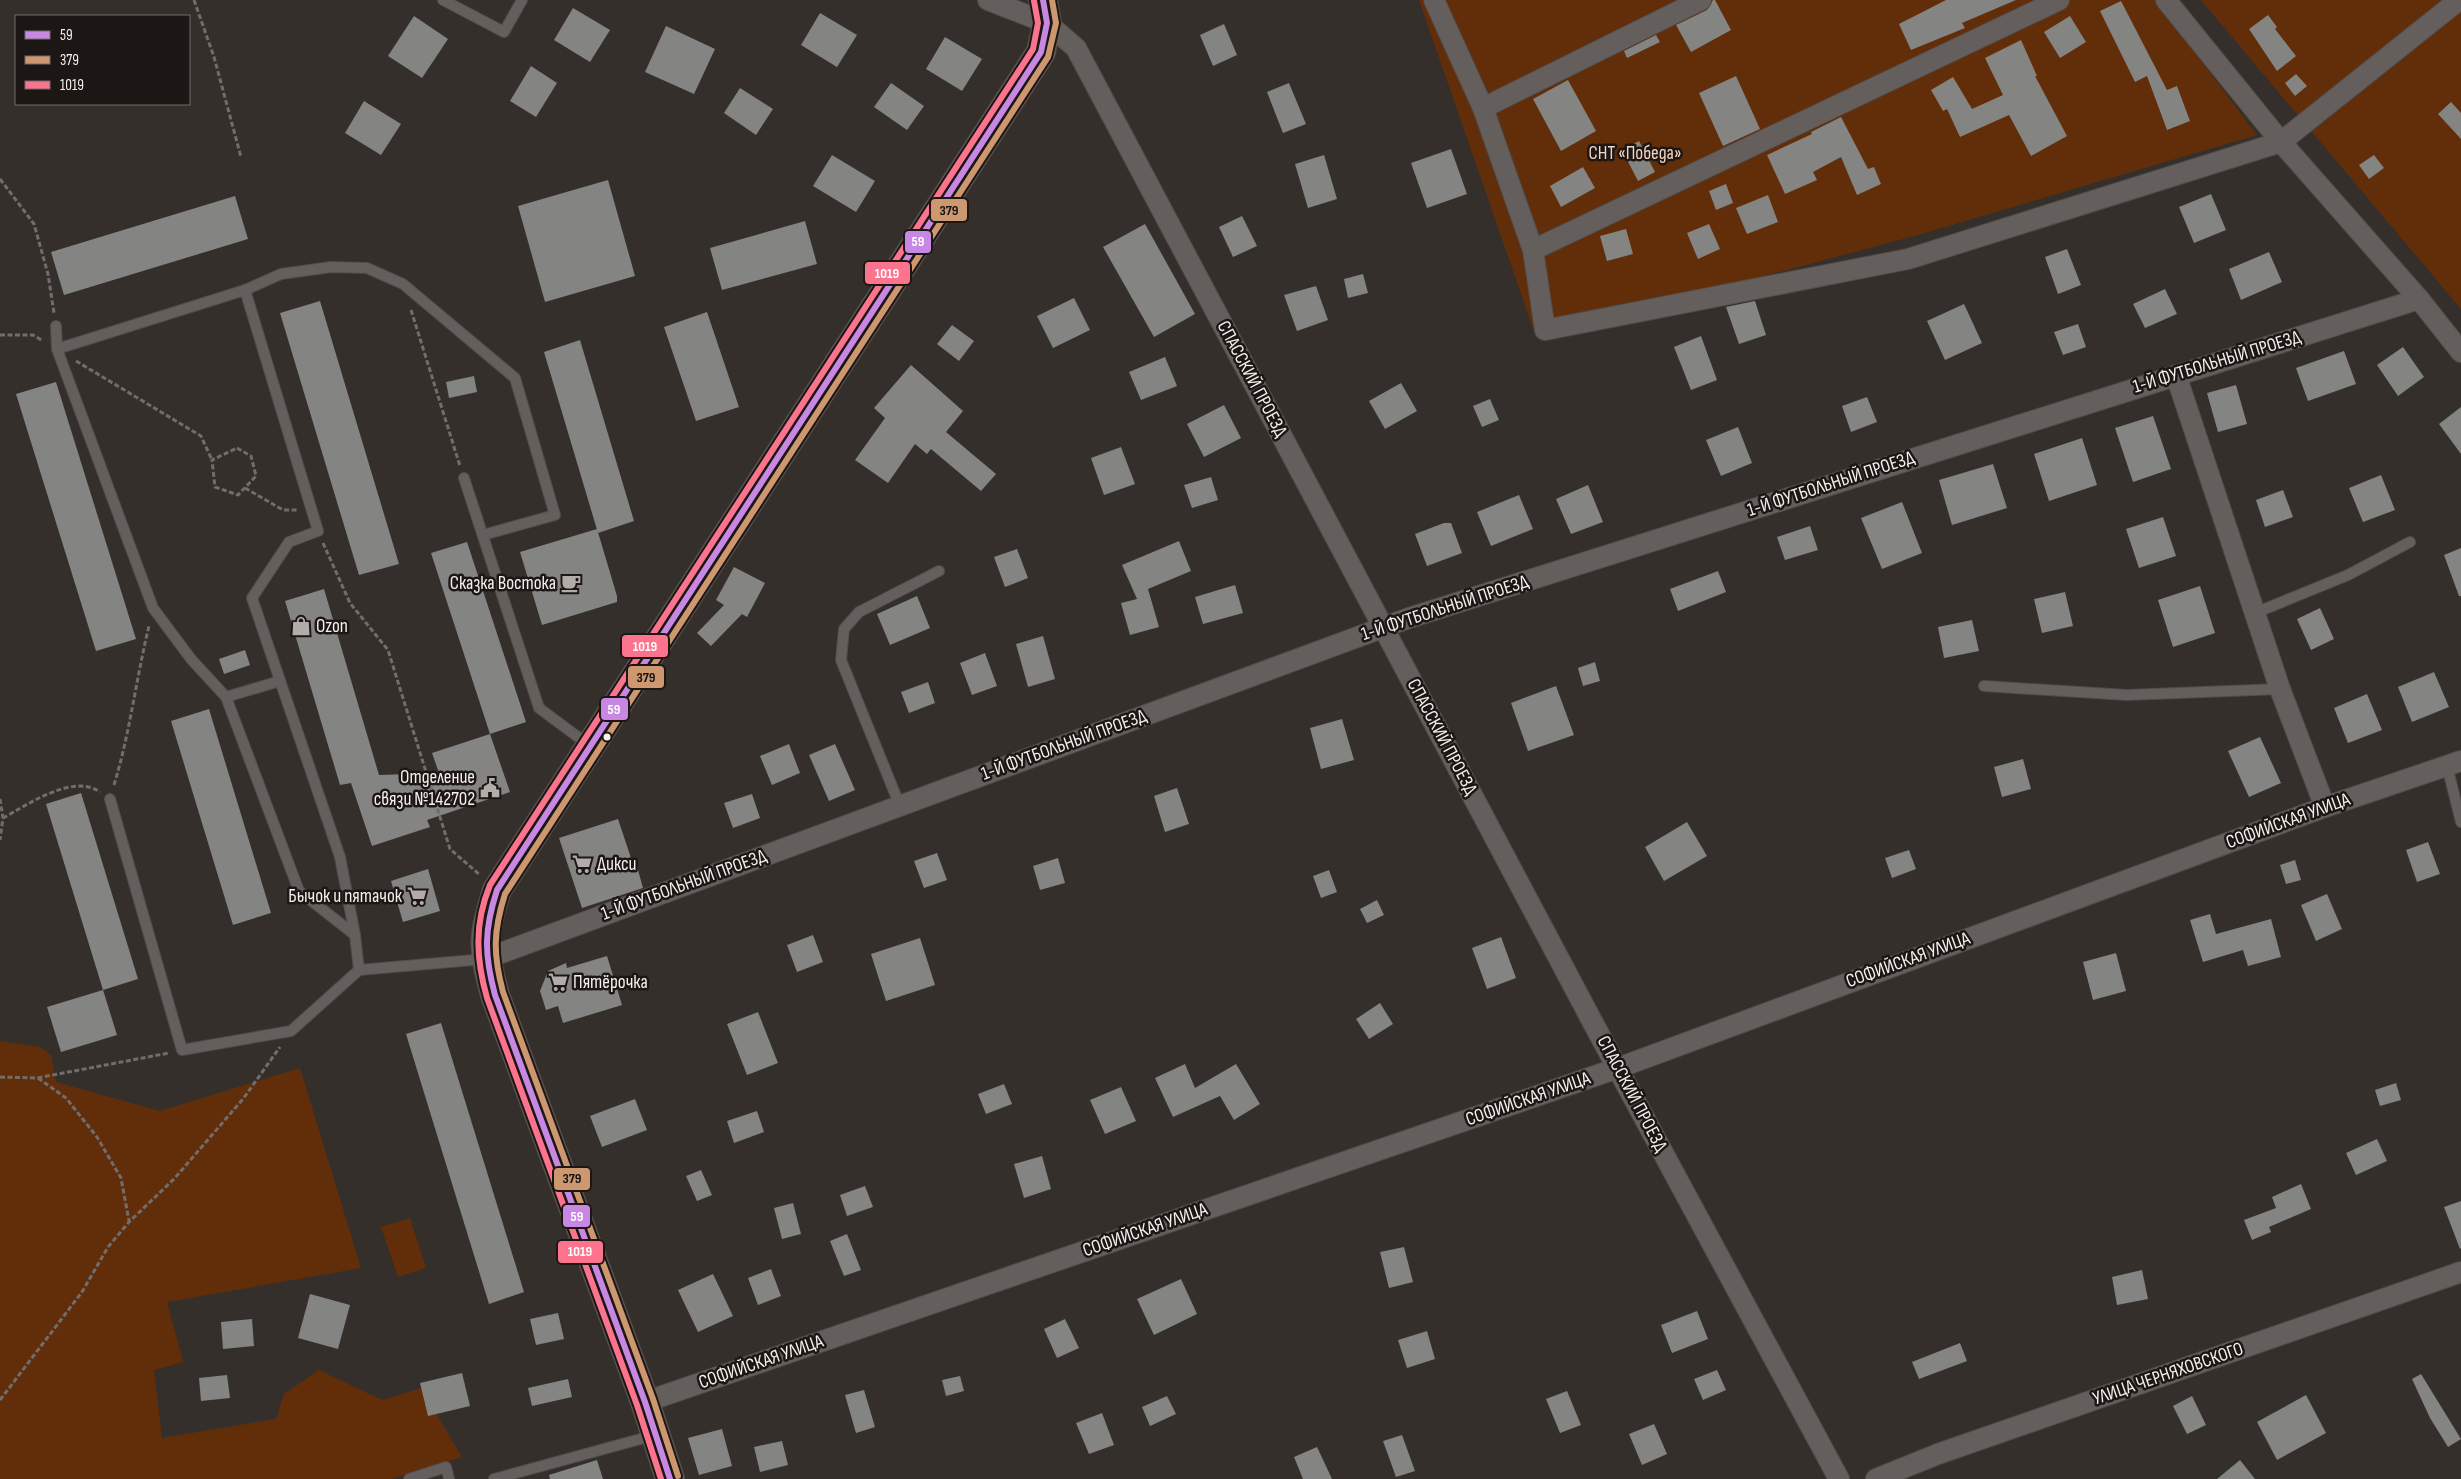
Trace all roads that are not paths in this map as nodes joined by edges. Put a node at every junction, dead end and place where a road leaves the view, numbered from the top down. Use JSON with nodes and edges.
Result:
{"nodes":[{"id":1,"x":443,"y":0,"type":"edge"},
{"id":2,"x":522,"y":0,"type":"edge"},
{"id":3,"x":988,"y":0,"type":"edge"},
{"id":4,"x":1434,"y":0,"type":"edge"},
{"id":5,"x":1701,"y":0,"type":"edge"},
{"id":6,"x":2059,"y":0,"type":"edge"},
{"id":7,"x":2166,"y":0,"type":"edge"},
{"id":8,"x":2459,"y":0,"type":"edge"},
{"id":9,"x":1045,"y":11,"type":"edge"},
{"id":10,"x":1483,"y":108,"type":"junction"},
{"id":11,"x":2281,"y":142,"type":"junction"},
{"id":12,"x":1533,"y":250,"type":"junction"},
{"id":13,"x":245,"y":290,"type":"junction"},
{"id":14,"x":2419,"y":299,"type":"junction"},
{"id":15,"x":56,"y":326,"type":"road end"},
{"id":16,"x":57,"y":349,"type":"junction"},
{"id":17,"x":2461,"y":352,"type":"edge"},
{"id":18,"x":2176,"y":375,"type":"junction"},
{"id":19,"x":464,"y":478,"type":"road end"},
{"id":20,"x":483,"y":535,"type":"junction"},
{"id":21,"x":2410,"y":542,"type":"dead end"},
{"id":22,"x":939,"y":571,"type":"dead end"},
{"id":23,"x":2255,"y":613,"type":"junction"},
{"id":24,"x":1383,"y":627,"type":"junction"},
{"id":25,"x":280,"y":681,"type":"junction"},
{"id":26,"x":1984,"y":686,"type":"dead end"},
{"id":27,"x":2280,"y":689,"type":"junction"},
{"id":28,"x":226,"y":697,"type":"junction"},
{"id":29,"x":591,"y":746,"type":"junction"},
{"id":30,"x":2454,"y":764,"type":"edge"},
{"id":31,"x":110,"y":799,"type":"road end"},
{"id":32,"x":900,"y":806,"type":"junction"},
{"id":33,"x":2325,"y":807,"type":"junction"},
{"id":34,"x":2461,"y":822,"type":"edge"},
{"id":35,"x":355,"y":934,"type":"junction"},
{"id":36,"x":485,"y":959,"type":"junction"},
{"id":37,"x":359,"y":970,"type":"junction"},
{"id":38,"x":1618,"y":1068,"type":"junction"},
{"id":39,"x":2461,"y":1272,"type":"edge"},
{"id":40,"x":645,"y":1402,"type":"junction"},
{"id":41,"x":656,"y":1435,"type":"junction"},
{"id":42,"x":511,"y":1476,"type":"edge"},
{"id":43,"x":409,"y":1479,"type":"edge"},
{"id":44,"x":449,"y":1479,"type":"edge"},
{"id":45,"x":494,"y":1479,"type":"edge"},
{"id":46,"x":670,"y":1479,"type":"edge"},
{"id":47,"x":1839,"y":1479,"type":"edge"},
{"id":48,"x":1876,"y":1479,"type":"edge"}],
"edges":[{"from":1,"to":2,"type":"lane"},
{"from":3,"to":9,"type":"street","name":"СПАССКИЙ ПРОЕЗД"},
{"from":4,"to":10,"type":"street"},
{"from":5,"to":10,"type":"street"},
{"from":6,"to":12,"type":"street"},
{"from":7,"to":11,"type":"street"},
{"from":8,"to":11,"type":"street"},
{"from":9,"to":24,"type":"street","name":"СПАССКИЙ ПРОЕЗД"},
{"from":9,"to":29,"type":"street"},
{"from":10,"to":12,"type":"street"},
{"from":11,"to":12,"type":"street"},
{"from":11,"to":14,"type":"street"},
{"from":13,"to":16,"type":"lane"},
{"from":13,"to":20,"type":"lane"},
{"from":13,"to":25,"type":"lane"},
{"from":14,"to":17,"type":"street"},
{"from":14,"to":18,"type":"street","name":"1-Й ФУТБОЛЬНЫЙ ПРОЕЗД"},
{"from":15,"to":16,"type":"lane"},
{"from":16,"to":28,"type":"lane"},
{"from":18,"to":23,"type":"street"},
{"from":18,"to":24,"type":"street","name":"1-Й ФУТБОЛЬНЫЙ ПРОЕЗД"},
{"from":19,"to":20,"type":"lane"},
{"from":20,"to":29,"type":"lane"},
{"from":21,"to":23,"type":"lane"},
{"from":22,"to":32,"type":"lane"},
{"from":23,"to":27,"type":"street"},
{"from":24,"to":32,"type":"street","name":"1-Й ФУТБОЛЬНЫЙ ПРОЕЗД"},
{"from":24,"to":38,"type":"street","name":"СПАССКИЙ ПРОЕЗД"},
{"from":25,"to":28,"type":"lane"},
{"from":25,"to":35,"type":"lane"},
{"from":26,"to":27,"type":"lane"},
{"from":27,"to":33,"type":"street"},
{"from":28,"to":35,"type":"lane"},
{"from":29,"to":36,"type":"street"},
{"from":30,"to":33,"type":"street","name":"СОФИЙСКАЯ УЛИЦА"},
{"from":30,"to":34,"type":"lane"},
{"from":31,"to":37,"type":"lane"},
{"from":32,"to":36,"type":"street","name":"1-Й ФУТБОЛЬНЫЙ ПРОЕЗД"},
{"from":33,"to":38,"type":"street","name":"СОФИЙСКАЯ УЛИЦА"},
{"from":35,"to":37,"type":"lane"},
{"from":36,"to":37,"type":"lane"},
{"from":36,"to":40,"type":"street"},
{"from":38,"to":40,"type":"street","name":"СОФИЙСКАЯ УЛИЦА"},
{"from":38,"to":47,"type":"street","name":"СПАССКИЙ ПРОЕЗД"},
{"from":39,"to":48,"type":"street","name":"УЛИЦА ЧЕРНЯХОВСКОГО"},
{"from":40,"to":41,"type":"street"},
{"from":41,"to":42,"type":"lane"},
{"from":41,"to":46,"type":"street"},
{"from":42,"to":45,"type":"lane"},
{"from":43,"to":44,"type":"lane"}]}
